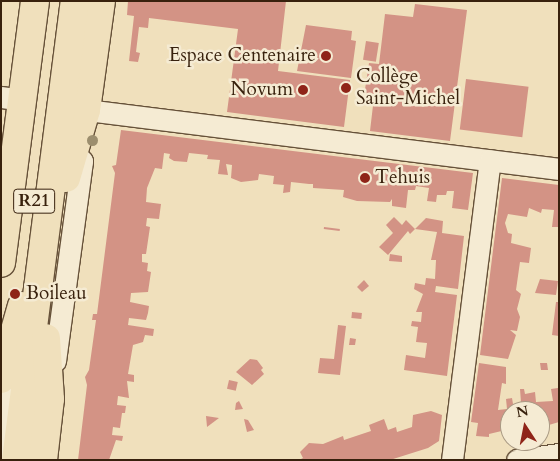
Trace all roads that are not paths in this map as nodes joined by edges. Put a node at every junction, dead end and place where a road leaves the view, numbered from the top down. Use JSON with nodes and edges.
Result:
{"nodes":[{"id":1,"x":35,"y":1,"type":"edge"},
{"id":2,"x":58,"y":1,"type":"edge"},
{"id":3,"x":75,"y":1,"type":"edge"},
{"id":4,"x":101,"y":1,"type":"edge"},
{"id":5,"x":12,"y":98,"type":"edge"},
{"id":6,"x":86,"y":110,"type":"junction"},
{"id":7,"x":74,"y":153,"type":"junction"},
{"id":8,"x":490,"y":160,"type":"junction"},
{"id":9,"x":559,"y":169,"type":"edge"},
{"id":10,"x":45,"y":250,"type":"junction"},
{"id":11,"x":1,"y":263,"type":"edge"},
{"id":12,"x":3,"y":375,"type":"edge"},
{"id":13,"x":50,"y":399,"type":"junction"},
{"id":14,"x":559,"y":454,"type":"edge"},
{"id":15,"x":1,"y":460,"type":"edge"},
{"id":16,"x":16,"y":460,"type":"edge"},
{"id":17,"x":43,"y":460,"type":"edge"},
{"id":18,"x":452,"y":460,"type":"edge"},
{"id":19,"x":517,"y":460,"type":"edge"}],
"edges":[{"from":1,"to":5,"type":"main road"},
{"from":2,"to":12,"type":"main road","number":"R21"},
{"from":3,"to":10,"type":"main road","number":"R21"},
{"from":4,"to":6,"type":"main road"},
{"from":5,"to":11,"type":"main road"},
{"from":6,"to":7,"type":"main road"},
{"from":6,"to":8,"type":"street"},
{"from":7,"to":10,"type":"main road"},
{"from":7,"to":13,"type":"street"},
{"from":8,"to":9,"type":"street"},
{"from":8,"to":18,"type":"street"},
{"from":10,"to":13,"type":"main road"},
{"from":10,"to":16,"type":"main road","number":"R21"},
{"from":12,"to":15,"type":"street"},
{"from":13,"to":17,"type":"main road"},
{"from":14,"to":19,"type":"street"}]}
